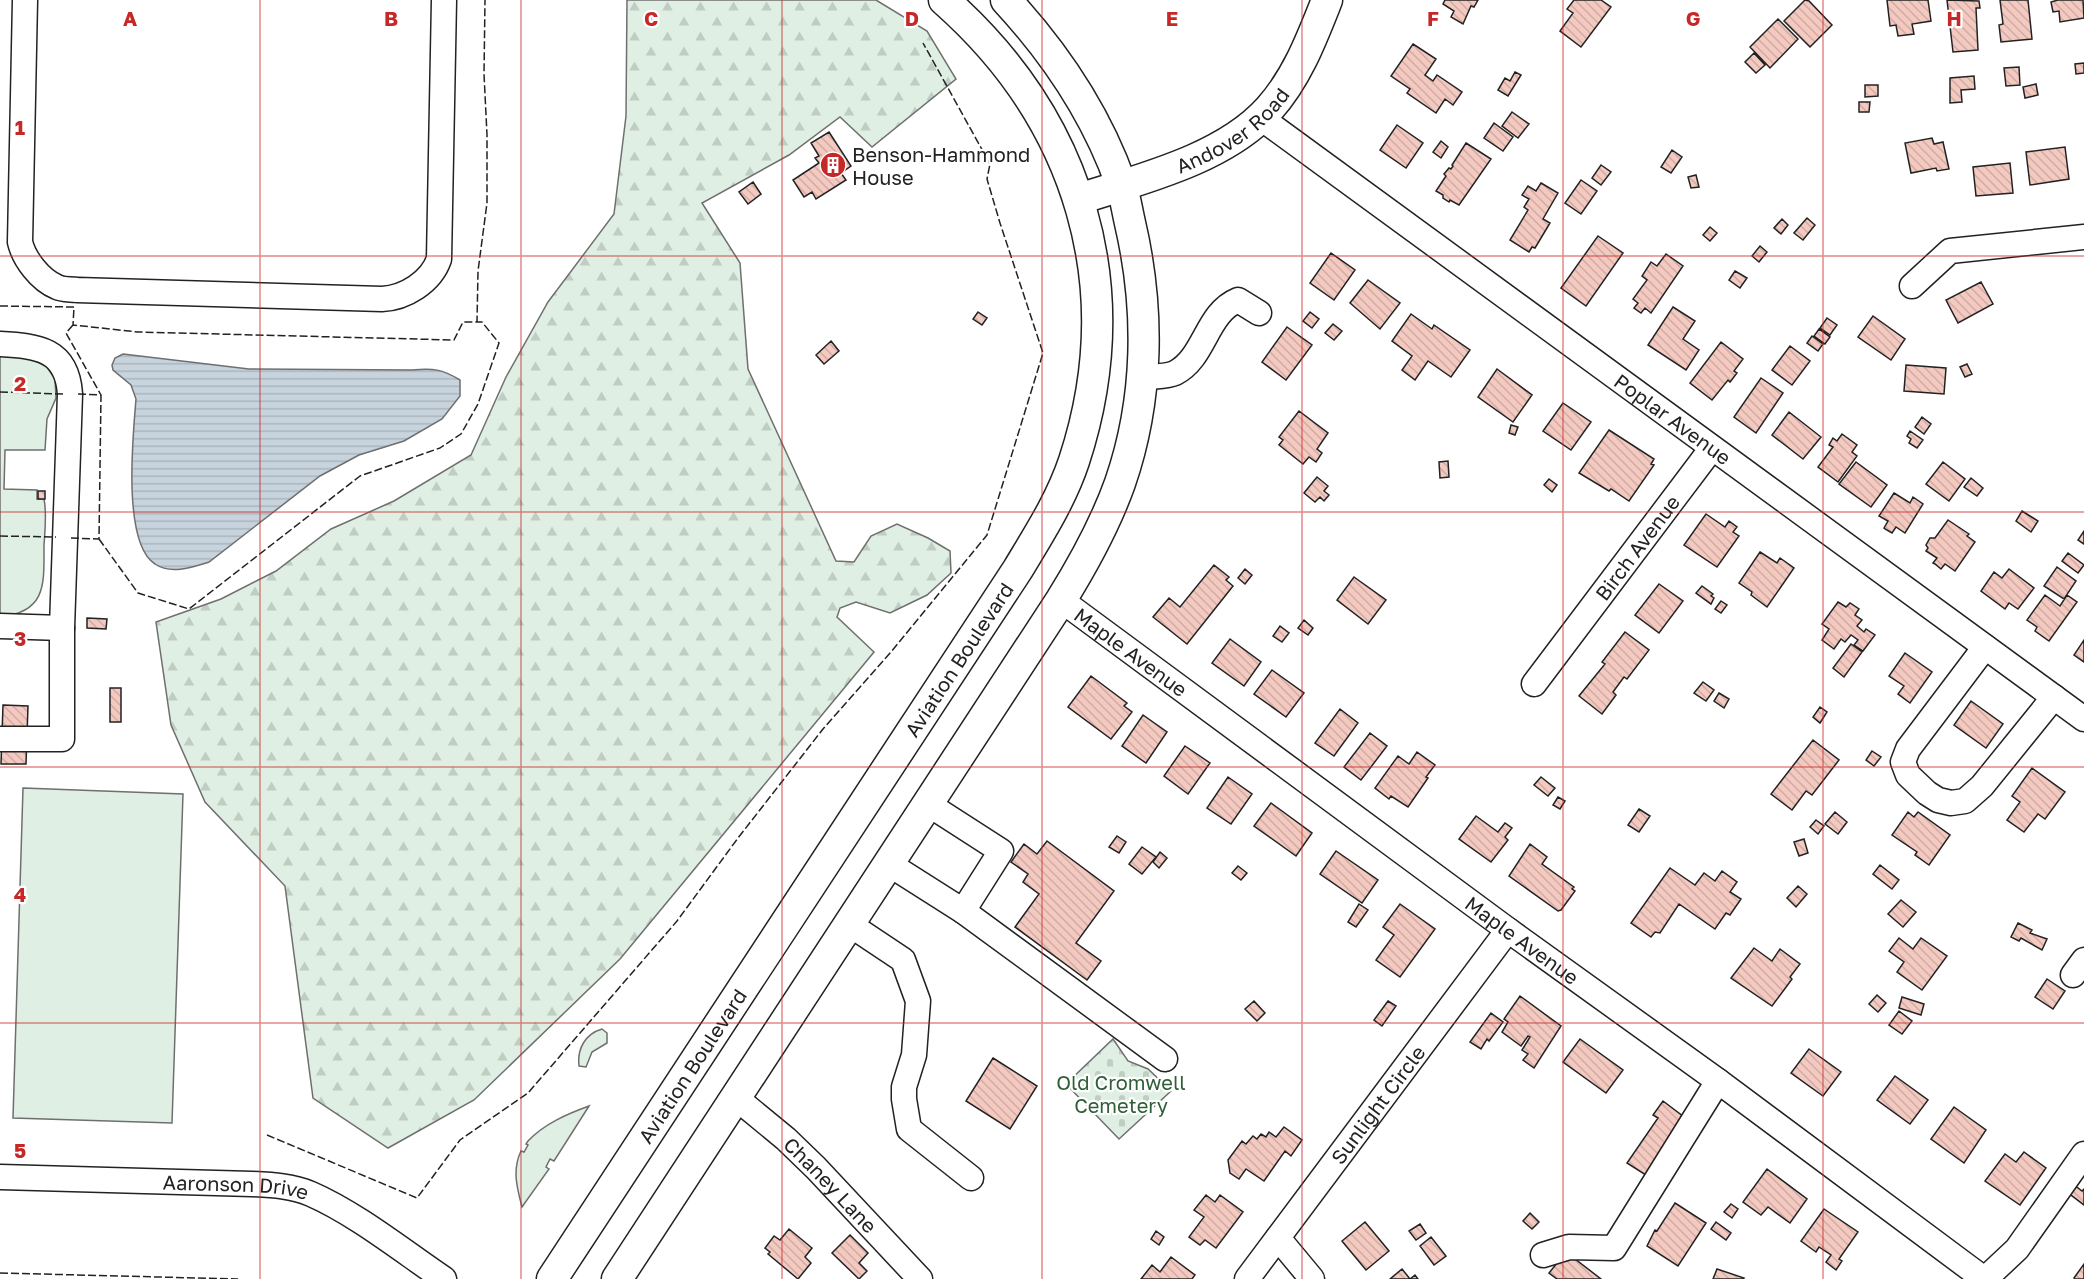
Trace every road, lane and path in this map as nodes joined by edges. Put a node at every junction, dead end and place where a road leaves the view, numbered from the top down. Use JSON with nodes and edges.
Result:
{"nodes":[{"id":1,"x":25,"y":0,"type":"edge"},
{"id":2,"x":444,"y":0,"type":"edge"},
{"id":3,"x":944,"y":0,"type":"edge"},
{"id":4,"x":1006,"y":0,"type":"edge"},
{"id":5,"x":1327,"y":0,"type":"edge"},
{"id":6,"x":1261,"y":118,"type":"junction"},
{"id":7,"x":11,"y":157,"type":"edge"},
{"id":8,"x":1121,"y":185,"type":"junction"},
{"id":9,"x":1079,"y":200,"type":"junction"},
{"id":10,"x":2084,"y":237,"type":"edge"},
{"id":11,"x":1912,"y":286,"type":"dead end"},
{"id":12,"x":1259,"y":313,"type":"dead end"},
{"id":13,"x":0,"y":344,"type":"edge"},
{"id":14,"x":1142,"y":378,"type":"junction"},
{"id":15,"x":1712,"y":448,"type":"junction"},
{"id":16,"x":1061,"y":600,"type":"junction"},
{"id":17,"x":0,"y":626,"type":"edge"},
{"id":18,"x":62,"y":628,"type":"junction"},
{"id":19,"x":1985,"y":647,"type":"junction"},
{"id":20,"x":1534,"y":684,"type":"dead end"},
{"id":21,"x":2054,"y":697,"type":"junction"},
{"id":22,"x":2084,"y":719,"type":"edge"},
{"id":23,"x":0,"y":739,"type":"edge"},
{"id":24,"x":928,"y":804,"type":"junction"},
{"id":25,"x":889,"y":864,"type":"junction"},
{"id":26,"x":963,"y":911,"type":"junction"},
{"id":27,"x":849,"y":924,"type":"junction"},
{"id":28,"x":1508,"y":930,"type":"junction"},
{"id":29,"x":1165,"y":1059,"type":"dead end"},
{"id":30,"x":1718,"y":1081,"type":"junction"},
{"id":31,"x":735,"y":1097,"type":"junction"},
{"id":32,"x":2084,"y":1154,"type":"edge"},
{"id":33,"x":0,"y":1177,"type":"edge"},
{"id":34,"x":970,"y":1178,"type":"dead end"},
{"id":35,"x":1278,"y":1238,"type":"junction"},
{"id":36,"x":1543,"y":1255,"type":"dead end"},
{"id":37,"x":444,"y":1279,"type":"edge"},
{"id":38,"x":552,"y":1279,"type":"edge"},
{"id":39,"x":617,"y":1279,"type":"edge"},
{"id":40,"x":920,"y":1279,"type":"edge"},
{"id":41,"x":1247,"y":1279,"type":"edge"},
{"id":42,"x":1312,"y":1279,"type":"edge"},
{"id":43,"x":1985,"y":1279,"type":"edge"}],
"edges":[{"from":1,"to":7,"type":"street"},
{"from":2,"to":7,"type":"street"},
{"from":3,"to":9,"type":"main road","name":"Aviation Boulevard"},
{"from":4,"to":8,"type":"main road"},
{"from":5,"to":6,"type":"main road","name":"Andover Road"},
{"from":6,"to":8,"type":"main road","name":"Andover Road"},
{"from":6,"to":15,"type":"street","name":"Poplar Avenue"},
{"from":8,"to":9,"type":"main road","name":"Andover Road"},
{"from":8,"to":14,"type":"main road"},
{"from":9,"to":38,"type":"main road","name":"Aviation Boulevard"},
{"from":10,"to":11,"type":"street"},
{"from":12,"to":14,"type":"street"},
{"from":13,"to":18,"type":"street"},
{"from":14,"to":16,"type":"main road"},
{"from":15,"to":19,"type":"street","name":"Poplar Avenue"},
{"from":15,"to":20,"type":"street","name":"Birch Avenue"},
{"from":16,"to":24,"type":"main road"},
{"from":16,"to":28,"type":"street","name":"Maple Avenue"},
{"from":17,"to":18,"type":"street"},
{"from":18,"to":23,"type":"street"},
{"from":19,"to":21,"type":"street","name":"Poplar Avenue"},
{"from":19,"to":21,"type":"street"},
{"from":21,"to":22,"type":"street","name":"Poplar Avenue"},
{"from":24,"to":25,"type":"main road"},
{"from":24,"to":26,"type":"street"},
{"from":25,"to":26,"type":"street"},
{"from":25,"to":27,"type":"main road"},
{"from":26,"to":29,"type":"street"},
{"from":27,"to":31,"type":"main road"},
{"from":27,"to":34,"type":"street"},
{"from":28,"to":30,"type":"street","name":"Maple Avenue"},
{"from":28,"to":35,"type":"street","name":"Sunlight Circle"},
{"from":30,"to":36,"type":"street"},
{"from":30,"to":43,"type":"street","name":"Maple Avenue"},
{"from":31,"to":39,"type":"main road"},
{"from":31,"to":40,"type":"street","name":"Chaney Lane"},
{"from":32,"to":43,"type":"street"},
{"from":33,"to":37,"type":"street","name":"Aaronson Drive"},
{"from":35,"to":41,"type":"street","name":"Sunlight Circle"},
{"from":35,"to":42,"type":"street"}]}
